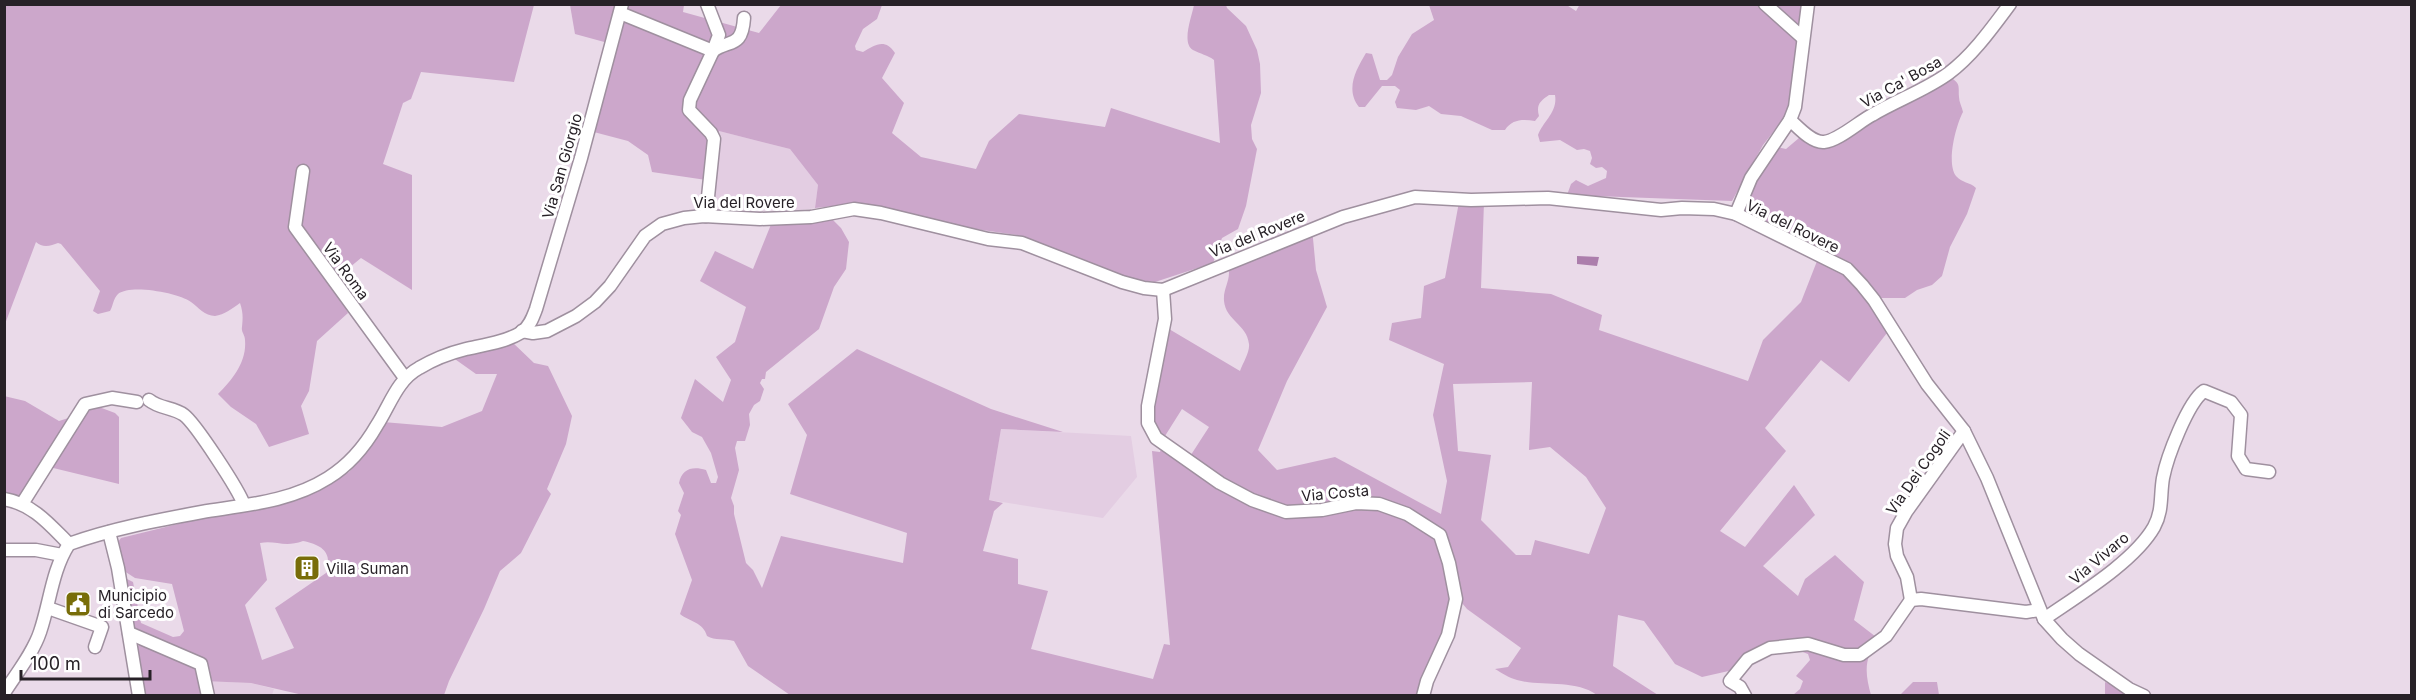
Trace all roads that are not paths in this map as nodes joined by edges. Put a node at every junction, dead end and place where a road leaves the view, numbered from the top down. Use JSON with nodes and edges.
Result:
{"nodes":[{"id":1,"x":707,"y":4,"type":"edge"},
{"id":2,"x":1766,"y":4,"type":"edge"},
{"id":3,"x":1808,"y":4,"type":"edge"},
{"id":4,"x":2010,"y":4,"type":"edge"},
{"id":5,"x":621,"y":9,"type":"edge"},
{"id":6,"x":744,"y":18,"type":"dead end"},
{"id":7,"x":1803,"y":38,"type":"junction"},
{"id":8,"x":713,"y":51,"type":"junction"},
{"id":9,"x":1790,"y":120,"type":"junction"},
{"id":10,"x":303,"y":171,"type":"dead end"},
{"id":11,"x":1736,"y":214,"type":"junction"},
{"id":12,"x":706,"y":216,"type":"junction"},
{"id":13,"x":1163,"y":290,"type":"junction"},
{"id":14,"x":522,"y":332,"type":"junction"},
{"id":15,"x":405,"y":378,"type":"junction"},
{"id":16,"x":1964,"y":431,"type":"junction"},
{"id":17,"x":2269,"y":472,"type":"dead end"},
{"id":18,"x":4,"y":499,"type":"edge"},
{"id":19,"x":22,"y":504,"type":"junction"},
{"id":20,"x":244,"y":505,"type":"junction"},
{"id":21,"x":109,"y":532,"type":"junction"},
{"id":22,"x":69,"y":544,"type":"junction"},
{"id":23,"x":4,"y":550,"type":"edge"},
{"id":24,"x":62,"y":555,"type":"junction"},
{"id":25,"x":1911,"y":600,"type":"junction"},
{"id":26,"x":48,"y":608,"type":"junction"},
{"id":27,"x":2042,"y":614,"type":"junction"},
{"id":28,"x":129,"y":633,"type":"junction"},
{"id":29,"x":96,"y":647,"type":"dead end"},
{"id":30,"x":4,"y":693,"type":"edge"},
{"id":31,"x":139,"y":696,"type":"edge"},
{"id":32,"x":208,"y":696,"type":"edge"},
{"id":33,"x":1423,"y":696,"type":"edge"},
{"id":34,"x":1745,"y":696,"type":"edge"},
{"id":35,"x":2144,"y":696,"type":"edge"}],
"edges":[{"from":1,"to":8,"type":"street"},
{"from":2,"to":7,"type":"street"},
{"from":3,"to":7,"type":"street"},
{"from":4,"to":9,"type":"street","name":"Via Ca' Bosa"},
{"from":5,"to":8,"type":"street"},
{"from":5,"to":14,"type":"street","name":"Via San Giorgio"},
{"from":6,"to":8,"type":"street"},
{"from":7,"to":9,"type":"street"},
{"from":8,"to":12,"type":"street"},
{"from":9,"to":11,"type":"street"},
{"from":10,"to":15,"type":"street","name":"Via Roma"},
{"from":11,"to":13,"type":"street","name":"Via del Rovere"},
{"from":11,"to":16,"type":"street","name":"Via del Rovere"},
{"from":12,"to":13,"type":"street","name":"Via del Rovere"},
{"from":12,"to":14,"type":"street","name":"Via del Rovere"},
{"from":13,"to":33,"type":"street","name":"Via Costa"},
{"from":14,"to":15,"type":"street"},
{"from":15,"to":20,"type":"street"},
{"from":16,"to":25,"type":"street","name":"Via Dei Cogoli"},
{"from":16,"to":27,"type":"street"},
{"from":17,"to":27,"type":"street","name":"Via Vivaro"},
{"from":18,"to":19,"type":"street"},
{"from":19,"to":20,"type":"street"},
{"from":19,"to":22,"type":"street"},
{"from":20,"to":21,"type":"street"},
{"from":21,"to":22,"type":"street"},
{"from":21,"to":28,"type":"street"},
{"from":22,"to":24,"type":"street"},
{"from":23,"to":24,"type":"street"},
{"from":24,"to":26,"type":"street"},
{"from":25,"to":27,"type":"street"},
{"from":25,"to":34,"type":"street"},
{"from":26,"to":29,"type":"street"},
{"from":26,"to":30,"type":"street"},
{"from":27,"to":35,"type":"street"},
{"from":28,"to":31,"type":"street"},
{"from":28,"to":32,"type":"street"}]}
